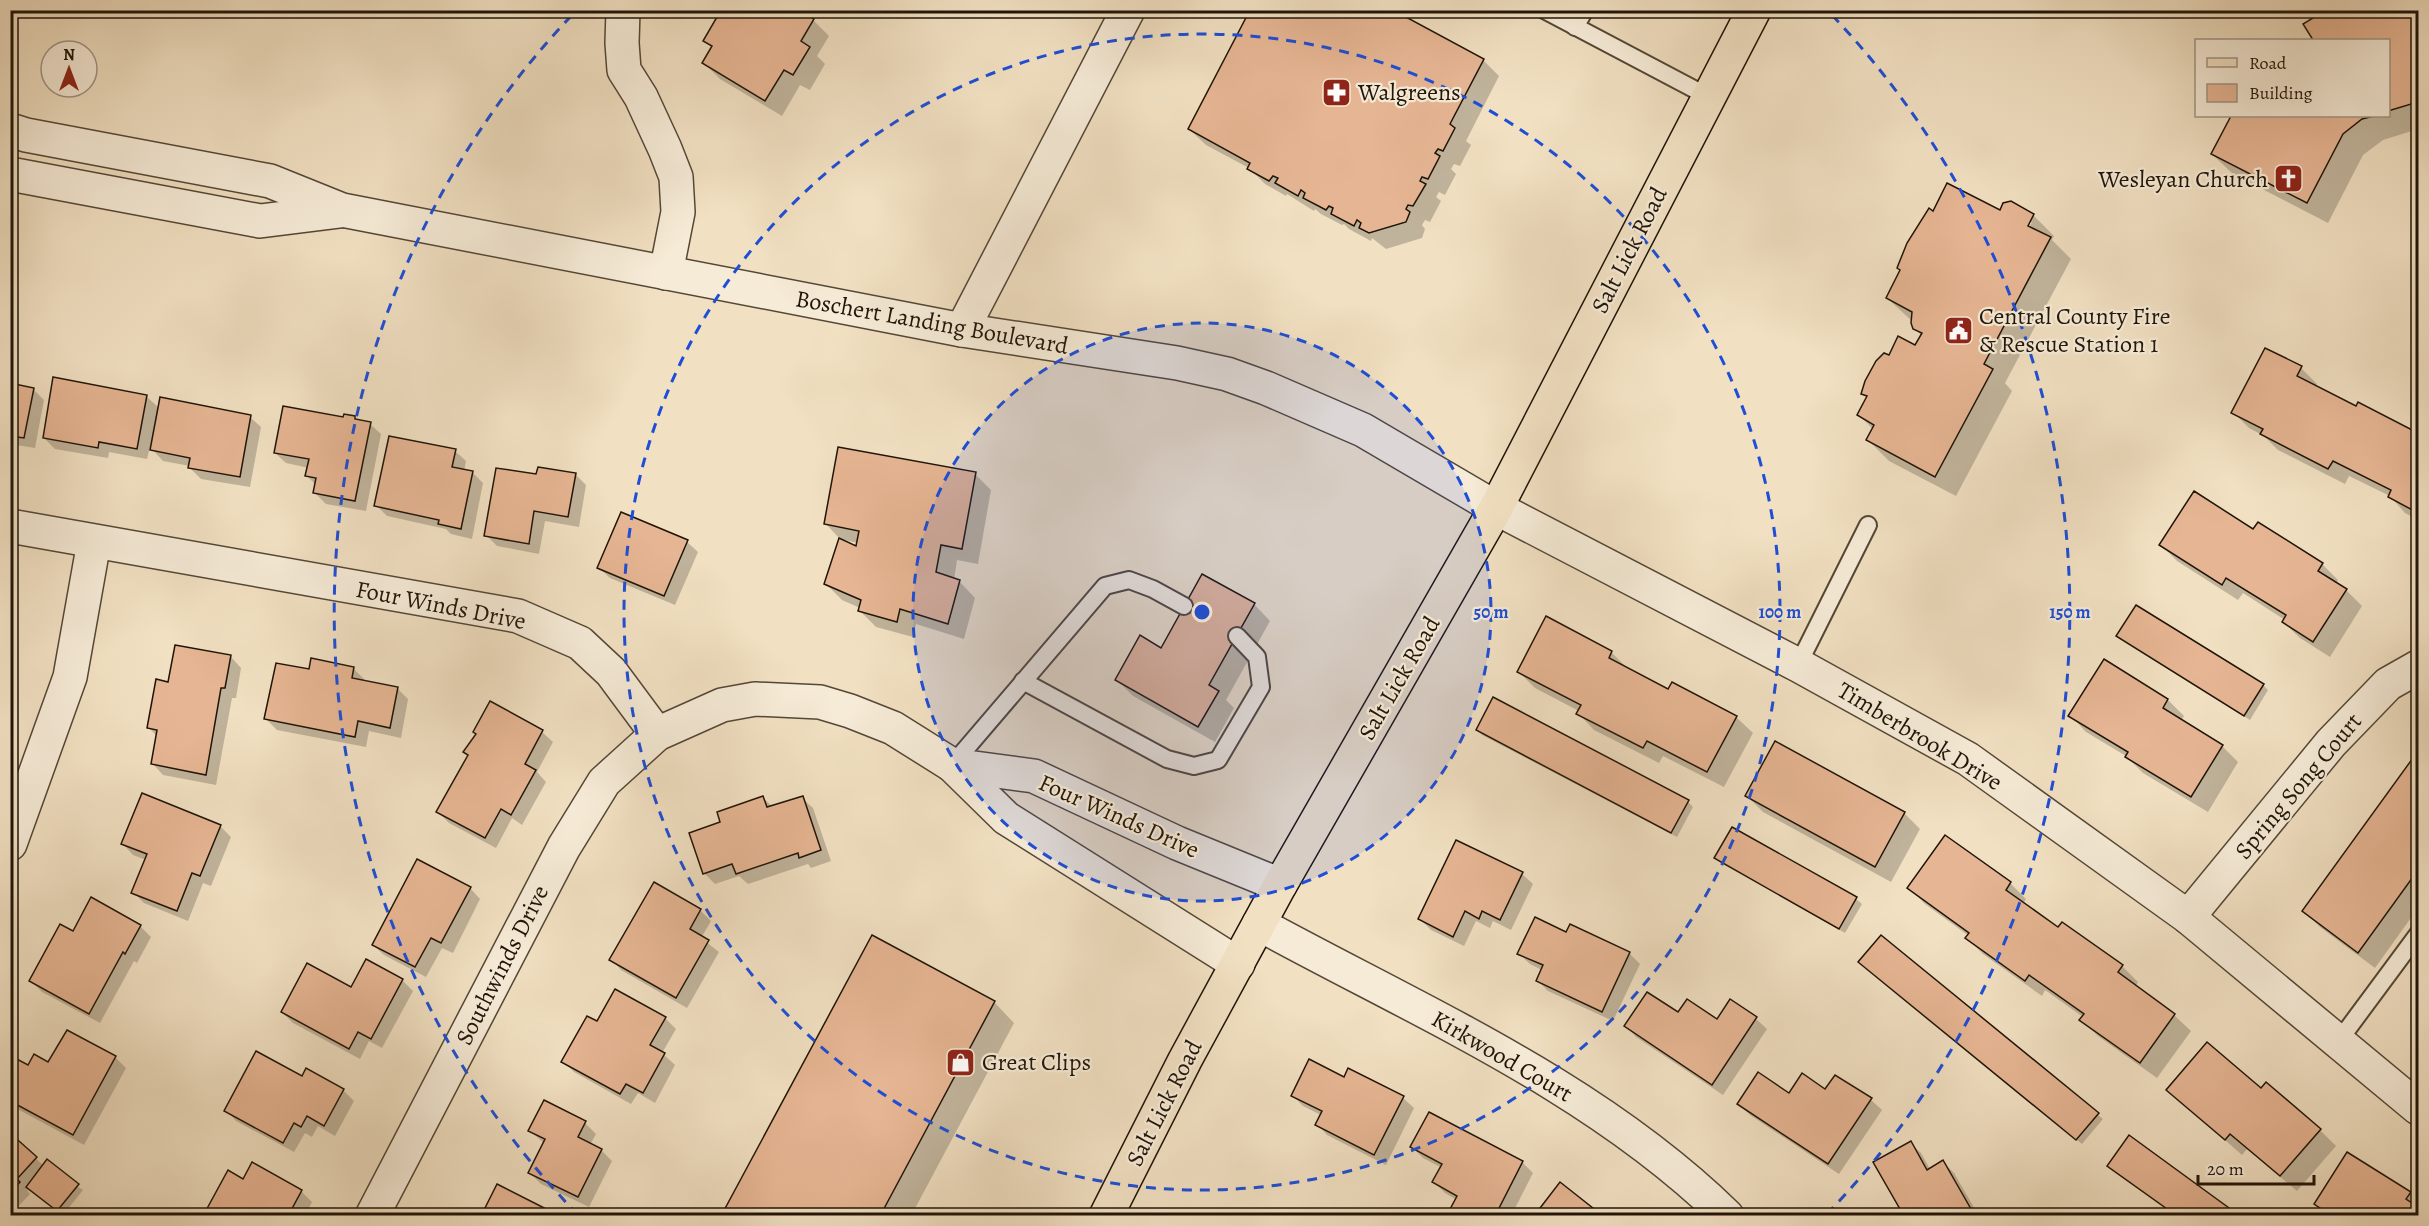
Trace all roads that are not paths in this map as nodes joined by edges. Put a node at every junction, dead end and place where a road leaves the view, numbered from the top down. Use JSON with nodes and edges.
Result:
{"nodes":[{"id":1,"x":623,"y":10,"type":"edge"},
{"id":2,"x":1128,"y":10,"type":"edge"},
{"id":3,"x":1544,"y":10,"type":"edge"},
{"id":4,"x":1585,"y":10,"type":"edge"},
{"id":5,"x":1754,"y":10,"type":"edge"},
{"id":6,"x":1575,"y":27,"type":"junction"},
{"id":7,"x":1709,"y":97,"type":"junction"},
{"id":8,"x":10,"y":130,"type":"edge"},
{"id":9,"x":10,"y":174,"type":"edge"},
{"id":10,"x":342,"y":210,"type":"junction"},
{"id":11,"x":666,"y":273,"type":"junction"},
{"id":12,"x":962,"y":330,"type":"junction"},
{"id":13,"x":1496,"y":508,"type":"junction"},
{"id":14,"x":1868,"y":525,"type":"dead end"},
{"id":15,"x":10,"y":526,"type":"edge"},
{"id":16,"x":94,"y":542,"type":"junction"},
{"id":17,"x":1184,"y":606,"type":"dead end"},
{"id":18,"x":1237,"y":636,"type":"dead end"},
{"id":19,"x":1798,"y":665,"type":"junction"},
{"id":20,"x":2418,"y":668,"type":"edge"},
{"id":21,"x":1023,"y":681,"type":"junction"},
{"id":22,"x":657,"y":734,"type":"junction"},
{"id":23,"x":952,"y":765,"type":"junction"},
{"id":24,"x":10,"y":844,"type":"edge"},
{"id":25,"x":1280,"y":885,"type":"junction"},
{"id":26,"x":2188,"y":917,"type":"junction"},
{"id":27,"x":1259,"y":924,"type":"junction"},
{"id":28,"x":2418,"y":934,"type":"edge"},
{"id":29,"x":1238,"y":964,"type":"junction"},
{"id":30,"x":2338,"y":1042,"type":"junction"},
{"id":31,"x":2418,"y":1108,"type":"edge"},
{"id":32,"x":372,"y":1215,"type":"edge"},
{"id":33,"x":1106,"y":1215,"type":"edge"},
{"id":34,"x":1728,"y":1215,"type":"edge"}],
"edges":[{"from":1,"to":11,"type":"street"},
{"from":2,"to":12,"type":"street"},
{"from":3,"to":6,"type":"lane"},
{"from":4,"to":6,"type":"lane"},
{"from":5,"to":7,"type":"main road","name":"Salt Lick Road"},
{"from":6,"to":7,"type":"lane"},
{"from":7,"to":13,"type":"main road","name":"Salt Lick Road"},
{"from":8,"to":10,"type":"street","name":"Boschert Landing Boulevard"},
{"from":9,"to":10,"type":"street","name":"Boschert Landing Boulevard"},
{"from":10,"to":11,"type":"street","name":"Boschert Landing Boulevard"},
{"from":11,"to":12,"type":"street","name":"Boschert Landing Boulevard"},
{"from":12,"to":13,"type":"street","name":"Boschert Landing Boulevard"},
{"from":13,"to":19,"type":"street","name":"Timberbrook Drive"},
{"from":13,"to":25,"type":"main road","name":"Salt Lick Road"},
{"from":14,"to":19,"type":"lane"},
{"from":15,"to":16,"type":"street","name":"Four Winds Drive"},
{"from":16,"to":22,"type":"street","name":"Four Winds Drive"},
{"from":16,"to":24,"type":"street"},
{"from":17,"to":21,"type":"lane"},
{"from":18,"to":21,"type":"lane"},
{"from":19,"to":26,"type":"street","name":"Timberbrook Drive"},
{"from":20,"to":26,"type":"street","name":"Spring Song Court"},
{"from":21,"to":23,"type":"lane"},
{"from":22,"to":23,"type":"street","name":"Four Winds Drive"},
{"from":22,"to":32,"type":"street","name":"Southwinds Drive"},
{"from":23,"to":25,"type":"street","name":"Four Winds Drive"},
{"from":23,"to":29,"type":"street","name":"Four Winds Drive"},
{"from":25,"to":27,"type":"main road","name":"Salt Lick Road"},
{"from":26,"to":30,"type":"street","name":"Timberbrook Drive"},
{"from":27,"to":29,"type":"main road","name":"Salt Lick Road"},
{"from":27,"to":34,"type":"street","name":"Kirkwood Court"},
{"from":28,"to":30,"type":"lane"},
{"from":29,"to":33,"type":"main road","name":"Salt Lick Road"},
{"from":30,"to":31,"type":"street","name":"Timberbrook Drive"}]}
